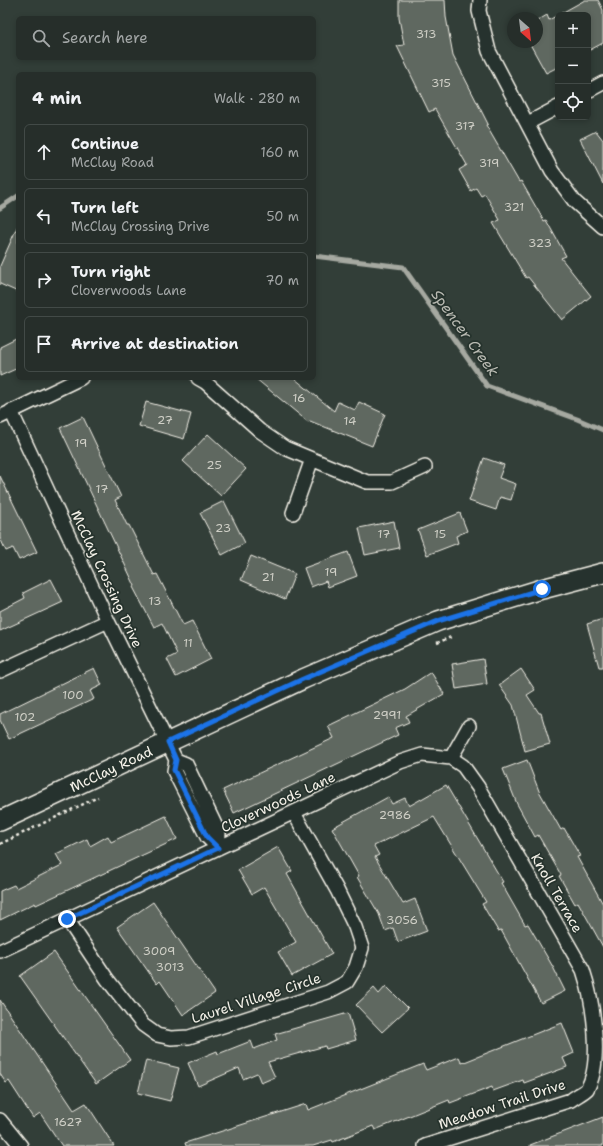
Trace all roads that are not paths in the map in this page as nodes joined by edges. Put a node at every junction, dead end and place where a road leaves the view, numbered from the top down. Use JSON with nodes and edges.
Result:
{"nodes":[{"id":1,"x":480,"y":0,"type":"edge"},
{"id":2,"x":603,"y":83,"type":"edge"},
{"id":3,"x":591,"y":89,"type":"edge"},
{"id":4,"x":555,"y":109,"type":"edge"},
{"id":5,"x":528,"y":124,"type":"junction"},
{"id":6,"x":603,"y":227,"type":"edge"},
{"id":7,"x":77,"y":380,"type":"edge"},
{"id":8,"x":202,"y":380,"type":"edge"},
{"id":9,"x":6,"y":414,"type":"edge"},
{"id":10,"x":312,"y":459,"type":"junction"},
{"id":11,"x":425,"y":467,"type":"dead end"},
{"id":12,"x":293,"y":513,"type":"dead end"},
{"id":13,"x":603,"y":573,"type":"edge"},
{"id":14,"x":108,"y":621,"type":"junction"},
{"id":15,"x":0,"y":671,"type":"edge"},
{"id":16,"x":469,"y":726,"type":"dead end"},
{"id":17,"x":168,"y":742,"type":"junction"},
{"id":18,"x":451,"y":758,"type":"junction"},
{"id":19,"x":463,"y":766,"type":"joint"},
{"id":20,"x":294,"y":813,"type":"junction"},
{"id":21,"x":0,"y":821,"type":"edge"},
{"id":22,"x":218,"y":848,"type":"junction"},
{"id":23,"x":67,"y":919,"type":"junction"},
{"id":24,"x":0,"y":951,"type":"edge"},
{"id":25,"x":587,"y":1089,"type":"joint"},
{"id":26,"x":0,"y":1120,"type":"edge"},
{"id":27,"x":21,"y":1146,"type":"edge"},
{"id":28,"x":425,"y":1146,"type":"edge"}],
"edges":[{"from":1,"to":5,"type":"street"},
{"from":2,"to":3,"type":"street"},
{"from":4,"to":5,"type":"street"},
{"from":5,"to":6,"type":"street"},
{"from":7,"to":9,"type":"street"},
{"from":8,"to":10,"type":"street"},
{"from":9,"to":14,"type":"street","name":"McClay Crossing Drive"},
{"from":10,"to":11,"type":"street"},
{"from":10,"to":12,"type":"street"},
{"from":13,"to":17,"type":"main road","name":"McClay Road"},
{"from":14,"to":15,"type":"street"},
{"from":14,"to":17,"type":"street","name":"McClay Crossing Drive"},
{"from":16,"to":18,"type":"street"},
{"from":17,"to":21,"type":"main road","name":"McClay Road"},
{"from":17,"to":22,"type":"street","name":"McClay Crossing Drive"},
{"from":18,"to":19,"type":"street","name":"Cloverwoods Lane"},
{"from":18,"to":20,"type":"street","name":"Cloverwoods Lane"},
{"from":19,"to":25,"type":"street","name":"Knoll Terrace"},
{"from":20,"to":22,"type":"street","name":"Cloverwoods Lane"},
{"from":20,"to":23,"type":"street","name":"Laurel Village Circle"},
{"from":22,"to":23,"type":"street","name":"Cloverwoods Lane"},
{"from":23,"to":24,"type":"street","name":"Cloverwoods Lane"},
{"from":25,"to":28,"type":"street","name":"Meadow Trail Drive"},
{"from":26,"to":27,"type":"street"}]}
